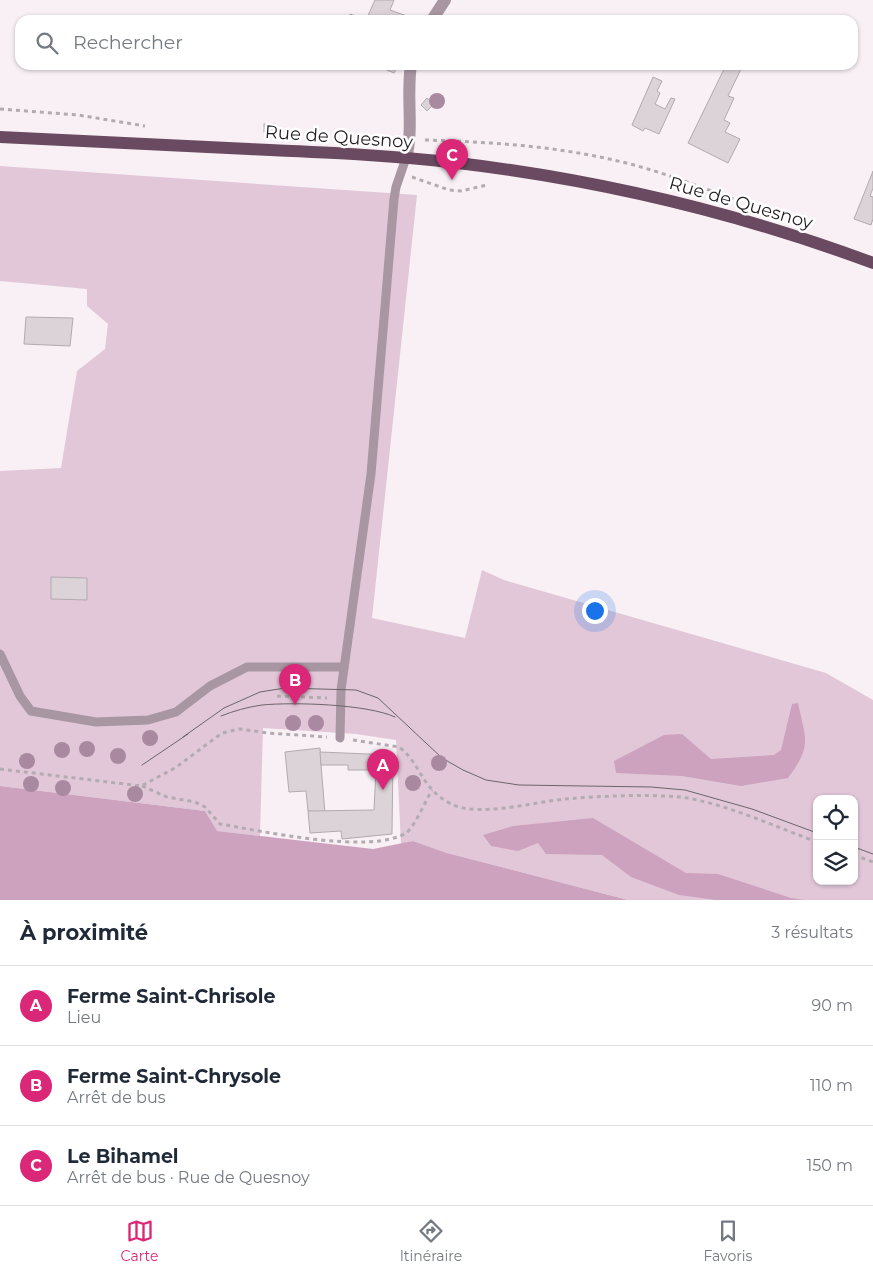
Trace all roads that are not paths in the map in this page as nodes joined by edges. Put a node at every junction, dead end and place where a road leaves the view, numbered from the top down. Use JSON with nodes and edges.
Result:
{"nodes":[{"id":1,"x":445,"y":0,"type":"edge"},
{"id":2,"x":435,"y":15,"type":"edge"},
{"id":3,"x":411,"y":70,"type":"edge"},
{"id":4,"x":0,"y":137,"type":"edge"},
{"id":5,"x":406,"y":158,"type":"junction"},
{"id":6,"x":873,"y":263,"type":"edge"},
{"id":7,"x":0,"y":654,"type":"edge"},
{"id":8,"x":344,"y":667,"type":"junction"},
{"id":9,"x":340,"y":738,"type":"road end"}],
"edges":[{"from":1,"to":2,"type":"street"},
{"from":3,"to":5,"type":"street"},
{"from":4,"to":5,"type":"main road","name":"Rue de Quesnoy"},
{"from":5,"to":6,"type":"main road","name":"Rue de Quesnoy"},
{"from":5,"to":8,"type":"lane"},
{"from":7,"to":8,"type":"lane"},
{"from":8,"to":9,"type":"lane"}]}
